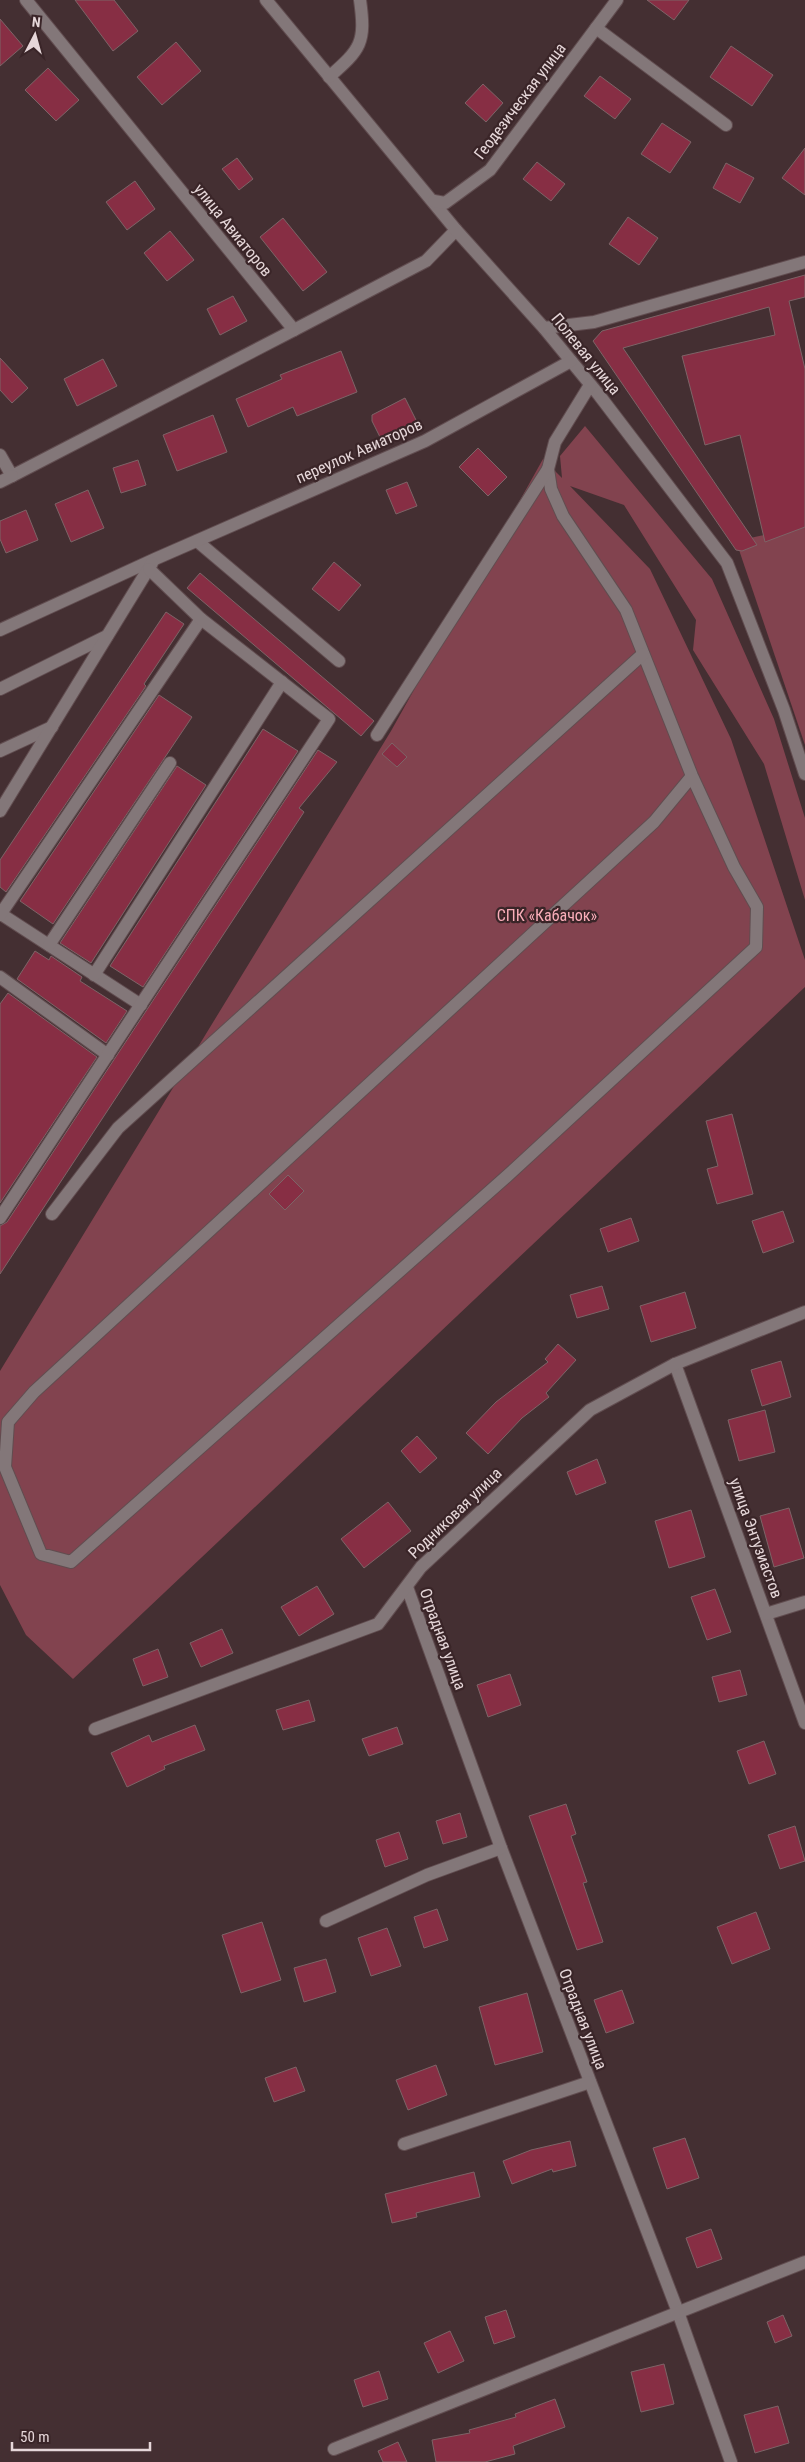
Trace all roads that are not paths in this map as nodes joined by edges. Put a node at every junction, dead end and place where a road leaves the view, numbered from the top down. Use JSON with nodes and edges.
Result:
{"nodes":[{"id":1,"x":26,"y":0,"type":"edge"},
{"id":2,"x":266,"y":0,"type":"edge"},
{"id":3,"x":360,"y":0,"type":"edge"},
{"id":4,"x":618,"y":0,"type":"edge"},
{"id":5,"x":596,"y":28,"type":"junction"},
{"id":6,"x":329,"y":77,"type":"junction"},
{"id":7,"x":726,"y":125,"type":"dead end"},
{"id":8,"x":434,"y":201,"type":"junction"},
{"id":9,"x":456,"y":230,"type":"junction"},
{"id":10,"x":805,"y":262,"type":"edge"},
{"id":11,"x":544,"y":328,"type":"junction"},
{"id":12,"x":294,"y":330,"type":"junction"},
{"id":13,"x":570,"y":361,"type":"junction"},
{"id":14,"x":590,"y":385,"type":"junction"},
{"id":15,"x":0,"y":455,"type":"edge"},
{"id":16,"x":548,"y":469,"type":"junction"},
{"id":17,"x":12,"y":476,"type":"junction"},
{"id":18,"x":0,"y":482,"type":"edge"},
{"id":19,"x":197,"y":541,"type":"junction"},
{"id":20,"x":152,"y":564,"type":"junction"},
{"id":21,"x":201,"y":619,"type":"junction"},
{"id":22,"x":0,"y":630,"type":"edge"},
{"id":23,"x":108,"y":636,"type":"junction"},
{"id":24,"x":643,"y":654,"type":"junction"},
{"id":25,"x":339,"y":661,"type":"dead end"},
{"id":26,"x":282,"y":682,"type":"junction"},
{"id":27,"x":0,"y":689,"type":"edge"},
{"id":28,"x":52,"y":726,"type":"junction"},
{"id":29,"x":377,"y":735,"type":"dead end"},
{"id":30,"x":0,"y":751,"type":"edge"},
{"id":31,"x":170,"y":763,"type":"dead end"},
{"id":32,"x":805,"y":774,"type":"edge"},
{"id":33,"x":692,"y":776,"type":"junction"},
{"id":34,"x":0,"y":811,"type":"edge"},
{"id":35,"x":0,"y":915,"type":"edge"},
{"id":36,"x":49,"y":946,"type":"junction"},
{"id":37,"x":94,"y":975,"type":"junction"},
{"id":38,"x":0,"y":978,"type":"edge"},
{"id":39,"x":141,"y":1005,"type":"junction"},
{"id":40,"x":108,"y":1055,"type":"junction"},
{"id":41,"x":52,"y":1214,"type":"dead end"},
{"id":42,"x":0,"y":1218,"type":"edge"},
{"id":43,"x":805,"y":1312,"type":"edge"},
{"id":44,"x":675,"y":1364,"type":"junction"},
{"id":45,"x":407,"y":1587,"type":"junction"},
{"id":46,"x":805,"y":1602,"type":"edge"},
{"id":47,"x":766,"y":1614,"type":"junction"},
{"id":48,"x":805,"y":1723,"type":"edge"},
{"id":49,"x":95,"y":1730,"type":"dead end"},
{"id":50,"x":501,"y":1848,"type":"junction"},
{"id":51,"x":326,"y":1921,"type":"dead end"},
{"id":52,"x":590,"y":2082,"type":"junction"},
{"id":53,"x":404,"y":2144,"type":"dead end"},
{"id":54,"x":805,"y":2262,"type":"edge"},
{"id":55,"x":678,"y":2312,"type":"junction"},
{"id":56,"x":334,"y":2449,"type":"dead end"},
{"id":57,"x":731,"y":2462,"type":"edge"}],
"edges":[{"from":1,"to":12,"type":"street","name":"улица Авиаторов"},
{"from":2,"to":6,"type":"street","name":"Полевая улица"},
{"from":3,"to":6,"type":"street"},
{"from":4,"to":5,"type":"street","name":"Геодезическая улица"},
{"from":5,"to":7,"type":"street"},
{"from":5,"to":8,"type":"street","name":"Геодезическая улица"},
{"from":6,"to":8,"type":"street","name":"Полевая улица"},
{"from":8,"to":9,"type":"street","name":"Полевая улица"},
{"from":9,"to":11,"type":"street","name":"Полевая улица"},
{"from":9,"to":12,"type":"street"},
{"from":10,"to":11,"type":"street"},
{"from":11,"to":13,"type":"street","name":"Полевая улица"},
{"from":12,"to":17,"type":"street"},
{"from":13,"to":14,"type":"street","name":"Полевая улица"},
{"from":13,"to":19,"type":"street","name":"переулок Авиаторов"},
{"from":14,"to":16,"type":"street"},
{"from":14,"to":32,"type":"street","name":"Полевая улица"},
{"from":15,"to":17,"type":"street"},
{"from":16,"to":24,"type":"street"},
{"from":16,"to":29,"type":"street"},
{"from":17,"to":18,"type":"street"},
{"from":19,"to":20,"type":"street","name":"переулок Авиаторов"},
{"from":19,"to":25,"type":"street"},
{"from":20,"to":21,"type":"street"},
{"from":20,"to":22,"type":"street","name":"переулок Авиаторов"},
{"from":20,"to":23,"type":"street"},
{"from":21,"to":26,"type":"street"},
{"from":21,"to":35,"type":"street"},
{"from":23,"to":27,"type":"street"},
{"from":23,"to":28,"type":"street"},
{"from":24,"to":33,"type":"street"},
{"from":24,"to":41,"type":"street"},
{"from":26,"to":37,"type":"street"},
{"from":26,"to":39,"type":"street"},
{"from":28,"to":30,"type":"street"},
{"from":28,"to":34,"type":"street"},
{"from":31,"to":36,"type":"street"},
{"from":33,"to":33,"type":"street"},
{"from":35,"to":36,"type":"street"},
{"from":36,"to":37,"type":"street"},
{"from":37,"to":39,"type":"street"},
{"from":38,"to":40,"type":"street"},
{"from":39,"to":40,"type":"street"},
{"from":40,"to":42,"type":"street"},
{"from":43,"to":44,"type":"street","name":"Родниковая улица"},
{"from":44,"to":45,"type":"street","name":"Родниковая улица"},
{"from":44,"to":47,"type":"street","name":"улица Энтузиастов"},
{"from":45,"to":49,"type":"street","name":"Родниковая улица"},
{"from":45,"to":50,"type":"street","name":"Отрадная улица"},
{"from":46,"to":47,"type":"street"},
{"from":47,"to":48,"type":"street","name":"улица Энтузиастов"},
{"from":50,"to":51,"type":"street"},
{"from":50,"to":52,"type":"street","name":"Отрадная улица"},
{"from":52,"to":53,"type":"street"},
{"from":52,"to":55,"type":"street","name":"Отрадная улица"},
{"from":54,"to":55,"type":"street"},
{"from":55,"to":56,"type":"street"},
{"from":55,"to":57,"type":"street","name":"Отрадная улица"}]}
